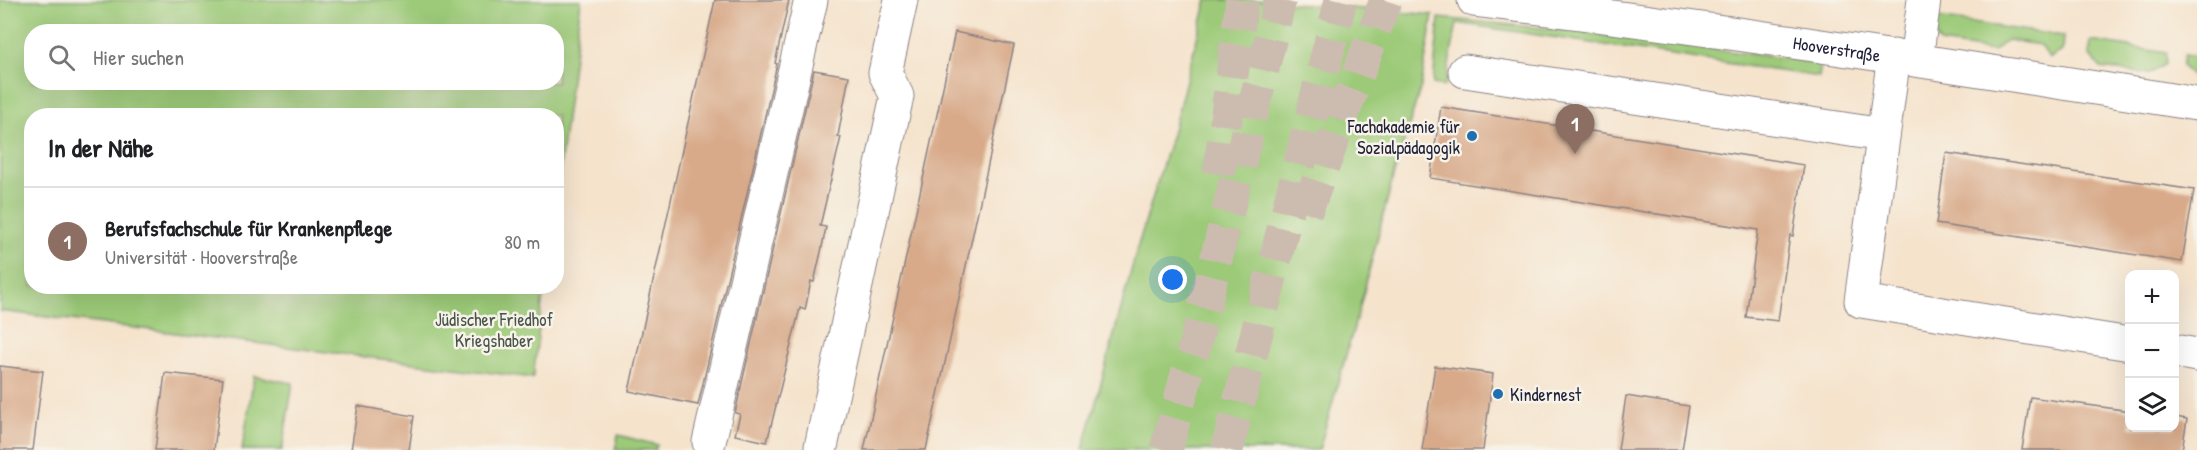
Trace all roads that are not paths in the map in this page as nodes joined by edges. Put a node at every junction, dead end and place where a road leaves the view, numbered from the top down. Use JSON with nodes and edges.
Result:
{"nodes":[{"id":1,"x":811,"y":0,"type":"edge"},
{"id":2,"x":901,"y":0,"type":"edge"},
{"id":3,"x":1474,"y":0,"type":"edge"},
{"id":4,"x":1924,"y":0,"type":"edge"},
{"id":5,"x":1643,"y":10,"type":"edge"},
{"id":6,"x":1905,"y":58,"type":"junction"},
{"id":7,"x":1465,"y":71,"type":"dead end"},
{"id":8,"x":2197,"y":104,"type":"edge"},
{"id":9,"x":1883,"y":135,"type":"junction"},
{"id":10,"x":2125,"y":343,"type":"edge"},
{"id":11,"x":2179,"y":352,"type":"edge"},
{"id":12,"x":2197,"y":355,"type":"edge"},
{"id":13,"x":709,"y":442,"type":"dead end"},
{"id":14,"x":821,"y":447,"type":"dead end"}],
"edges":[{"from":1,"to":13,"type":"street"},
{"from":2,"to":14,"type":"street"},
{"from":3,"to":5,"type":"street","name":"Hooverstraße"},
{"from":4,"to":6,"type":"street"},
{"from":5,"to":6,"type":"street","name":"Hooverstraße"},
{"from":6,"to":8,"type":"street","name":"Hooverstraße"},
{"from":6,"to":9,"type":"street"},
{"from":7,"to":9,"type":"street"},
{"from":9,"to":10,"type":"street"},
{"from":11,"to":12,"type":"street"}]}
